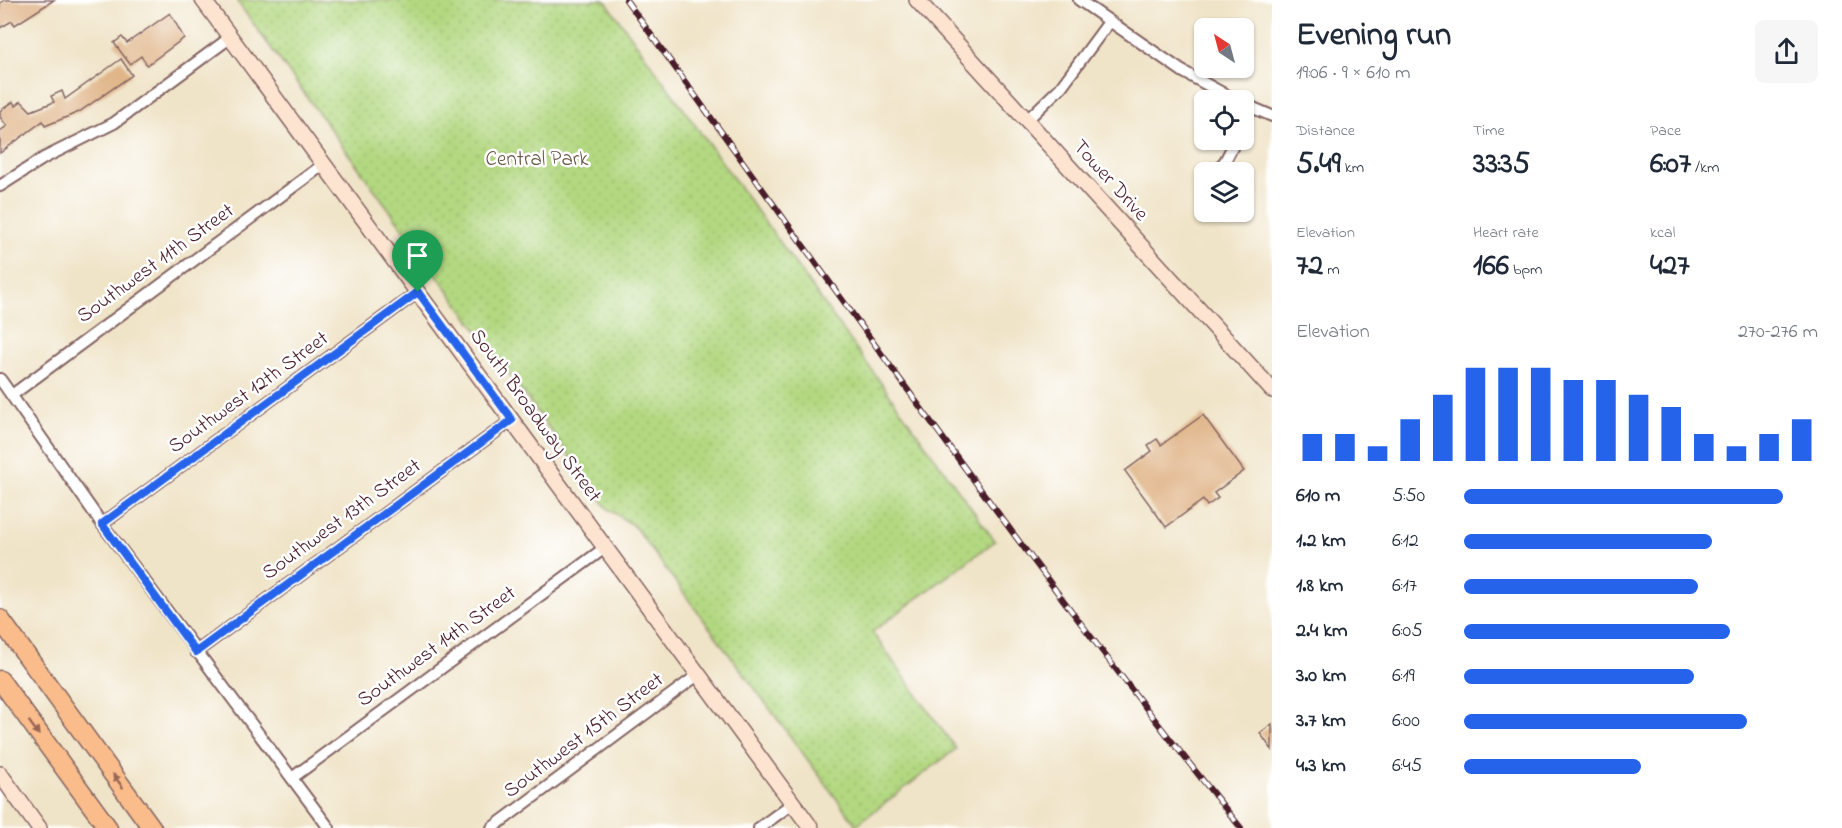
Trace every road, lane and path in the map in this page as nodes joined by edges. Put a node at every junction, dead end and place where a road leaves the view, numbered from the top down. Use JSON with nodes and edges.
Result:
{"nodes":[{"id":1,"x":203,"y":0,"type":"edge"},
{"id":2,"x":917,"y":0,"type":"edge"},
{"id":3,"x":1079,"y":0,"type":"edge"},
{"id":4,"x":1109,"y":22,"type":"junction"},
{"id":5,"x":231,"y":37,"type":"junction"},
{"id":6,"x":1217,"y":90,"type":"edge"},
{"id":7,"x":1254,"y":109,"type":"edge"},
{"id":8,"x":1272,"y":116,"type":"edge"},
{"id":9,"x":1027,"y":120,"type":"junction"},
{"id":10,"x":324,"y":165,"type":"junction"},
{"id":11,"x":0,"y":186,"type":"edge"},
{"id":12,"x":418,"y":292,"type":"junction"},
{"id":13,"x":0,"y":379,"type":"edge"},
{"id":14,"x":1272,"y":390,"type":"edge"},
{"id":15,"x":12,"y":395,"type":"junction"},
{"id":16,"x":512,"y":420,"type":"junction"},
{"id":17,"x":102,"y":524,"type":"junction"},
{"id":18,"x":606,"y":548,"type":"junction"},
{"id":19,"x":0,"y":619,"type":"edge"},
{"id":20,"x":196,"y":652,"type":"junction"},
{"id":21,"x":699,"y":674,"type":"junction"},
{"id":22,"x":0,"y":680,"type":"edge"},
{"id":23,"x":0,"y":774,"type":"edge"},
{"id":24,"x":292,"y":778,"type":"junction"},
{"id":25,"x":793,"y":803,"type":"junction"},
{"id":26,"x":39,"y":828,"type":"edge"},
{"id":27,"x":108,"y":828,"type":"edge"},
{"id":28,"x":152,"y":828,"type":"edge"},
{"id":29,"x":329,"y":828,"type":"edge"},
{"id":30,"x":492,"y":828,"type":"edge"},
{"id":31,"x":759,"y":828,"type":"edge"},
{"id":32,"x":811,"y":828,"type":"edge"}],
"edges":[{"from":1,"to":5,"type":"main road","name":"South Broadway Street"},
{"from":2,"to":9,"type":"main road","name":"Tower Drive"},
{"from":3,"to":4,"type":"street"},
{"from":4,"to":6,"type":"street"},
{"from":4,"to":9,"type":"street"},
{"from":5,"to":10,"type":"main road","name":"South Broadway Street"},
{"from":5,"to":11,"type":"street"},
{"from":7,"to":8,"type":"street"},
{"from":9,"to":14,"type":"main road","name":"Tower Drive"},
{"from":10,"to":12,"type":"main road","name":"South Broadway Street"},
{"from":10,"to":15,"type":"street","name":"Southwest 11th Street"},
{"from":12,"to":16,"type":"main road","name":"South Broadway Street"},
{"from":12,"to":17,"type":"street","name":"Southwest 12th Street"},
{"from":13,"to":15,"type":"street"},
{"from":15,"to":17,"type":"street"},
{"from":16,"to":18,"type":"main road","name":"South Broadway Street"},
{"from":16,"to":20,"type":"street","name":"Southwest 13th Street"},
{"from":17,"to":20,"type":"street"},
{"from":18,"to":21,"type":"main road","name":"South Broadway Street"},
{"from":18,"to":24,"type":"street","name":"Southwest 14th Street"},
{"from":28,"to":19,"type":"highway","one_way":true},
{"from":20,"to":24,"type":"street"},
{"from":21,"to":25,"type":"main road","name":"South Broadway Street"},
{"from":21,"to":30,"type":"street","name":"Southwest 15th Street"},
{"from":22,"to":27,"type":"highway","one_way":true},
{"from":23,"to":26,"type":"main road"},
{"from":24,"to":29,"type":"street"},
{"from":25,"to":31,"type":"street"},
{"from":25,"to":32,"type":"main road","name":"South Broadway Street"}]}
